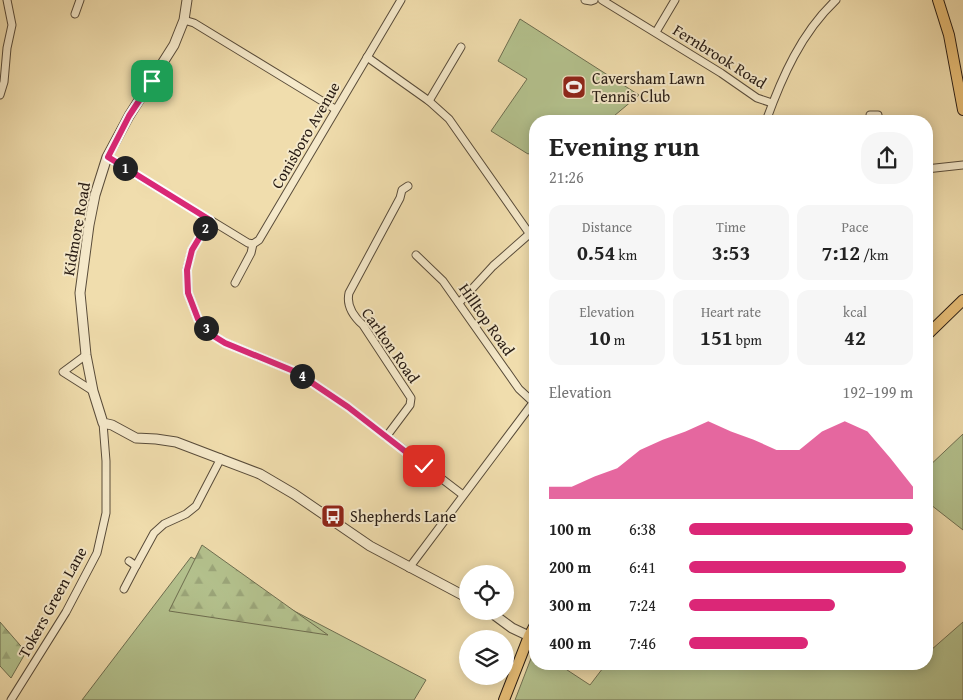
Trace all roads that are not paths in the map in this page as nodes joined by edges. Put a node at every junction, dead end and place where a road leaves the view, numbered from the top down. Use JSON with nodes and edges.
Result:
{"nodes":[{"id":1,"x":7,"y":0,"type":"edge"},
{"id":2,"x":80,"y":0,"type":"edge"},
{"id":3,"x":187,"y":0,"type":"edge"},
{"id":4,"x":401,"y":0,"type":"edge"},
{"id":5,"x":585,"y":0,"type":"edge"},
{"id":6,"x":594,"y":0,"type":"edge"},
{"id":7,"x":602,"y":0,"type":"edge"},
{"id":8,"x":675,"y":0,"type":"edge"},
{"id":9,"x":836,"y":0,"type":"edge"},
{"id":10,"x":938,"y":0,"type":"edge"},
{"id":11,"x":75,"y":14,"type":"dead end"},
{"id":12,"x":184,"y":20,"type":"junction"},
{"id":13,"x":656,"y":32,"type":"junction"},
{"id":14,"x":462,"y":47,"type":"dead end"},
{"id":15,"x":367,"y":57,"type":"junction"},
{"id":16,"x":960,"y":67,"type":"edge"},
{"id":17,"x":0,"y":95,"type":"edge"},
{"id":18,"x":430,"y":101,"type":"junction"},
{"id":19,"x":772,"y":103,"type":"junction"},
{"id":20,"x":335,"y":109,"type":"junction"},
{"id":21,"x":963,"y":110,"type":"edge"},
{"id":22,"x":768,"y":115,"type":"edge"},
{"id":23,"x":108,"y":157,"type":"junction"},
{"id":24,"x":963,"y":165,"type":"edge"},
{"id":25,"x":933,"y":168,"type":"edge"},
{"id":26,"x":408,"y":186,"type":"dead end"},
{"id":27,"x":210,"y":220,"type":"junction"},
{"id":28,"x":529,"y":227,"type":"edge"},
{"id":29,"x":529,"y":234,"type":"edge"},
{"id":30,"x":253,"y":244,"type":"junction"},
{"id":31,"x":416,"y":255,"type":"dead end"},
{"id":32,"x":234,"y":283,"type":"dead end"},
{"id":33,"x":963,"y":300,"type":"edge"},
{"id":34,"x":459,"y":303,"type":"junction"},
{"id":35,"x":933,"y":329,"type":"edge"},
{"id":36,"x":86,"y":355,"type":"junction"},
{"id":37,"x":93,"y":391,"type":"junction"},
{"id":38,"x":529,"y":397,"type":"edge"},
{"id":39,"x":529,"y":408,"type":"edge"},
{"id":40,"x":103,"y":423,"type":"junction"},
{"id":41,"x":386,"y":437,"type":"junction"},
{"id":42,"x":221,"y":458,"type":"junction"},
{"id":43,"x":463,"y":495,"type":"junction"},
{"id":44,"x":129,"y":561,"type":"dead end"},
{"id":45,"x":136,"y":566,"type":"junction"},
{"id":46,"x":409,"y":568,"type":"junction"},
{"id":47,"x":124,"y":589,"type":"dead end"},
{"id":48,"x":459,"y":593,"type":"edge"},
{"id":49,"x":502,"y":620,"type":"edge"},
{"id":50,"x":529,"y":636,"type":"joint"},
{"id":51,"x":11,"y":700,"type":"edge"},
{"id":52,"x":504,"y":700,"type":"edge"}],
"edges":[{"from":1,"to":17,"type":"street"},
{"from":2,"to":11,"type":"street"},
{"from":3,"to":12,"type":"street","name":"Kidmore Road"},
{"from":4,"to":15,"type":"street","name":"Conisboro Avenue"},
{"from":5,"to":6,"type":"street"},
{"from":7,"to":13,"type":"street","name":"Fernbrook Road"},
{"from":8,"to":13,"type":"street"},
{"from":9,"to":19,"type":"street"},
{"from":10,"to":16,"type":"main road"},
{"from":12,"to":20,"type":"street"},
{"from":12,"to":23,"type":"street","name":"Kidmore Road"},
{"from":13,"to":19,"type":"street","name":"Fernbrook Road"},
{"from":14,"to":18,"type":"street"},
{"from":15,"to":18,"type":"street"},
{"from":15,"to":20,"type":"street","name":"Conisboro Avenue"},
{"from":16,"to":21,"type":"main road"},
{"from":18,"to":28,"type":"street"},
{"from":19,"to":22,"type":"street"},
{"from":20,"to":30,"type":"street","name":"Conisboro Avenue"},
{"from":23,"to":27,"type":"street"},
{"from":23,"to":36,"type":"street","name":"Kidmore Road"},
{"from":24,"to":25,"type":"street"},
{"from":26,"to":41,"type":"street","name":"Carlton Road"},
{"from":27,"to":30,"type":"street"},
{"from":27,"to":41,"type":"street"},
{"from":29,"to":34,"type":"street"},
{"from":30,"to":32,"type":"street","name":"Conisboro Avenue"},
{"from":31,"to":34,"type":"street","name":"Hilltop Road"},
{"from":33,"to":35,"type":"main road"},
{"from":34,"to":38,"type":"street","name":"Hilltop Road"},
{"from":36,"to":37,"type":"street","name":"Kidmore Road"},
{"from":36,"to":37,"type":"street"},
{"from":37,"to":40,"type":"street","name":"Kidmore Road"},
{"from":39,"to":43,"type":"street"},
{"from":40,"to":42,"type":"street"},
{"from":40,"to":51,"type":"street","name":"Tokers Green Lane"},
{"from":41,"to":43,"type":"street"},
{"from":42,"to":45,"type":"street"},
{"from":42,"to":46,"type":"street"},
{"from":43,"to":46,"type":"street"},
{"from":44,"to":45,"type":"street"},
{"from":45,"to":47,"type":"street"},
{"from":46,"to":48,"type":"street"},
{"from":49,"to":50,"type":"street"},
{"from":50,"to":52,"type":"main road"}]}
